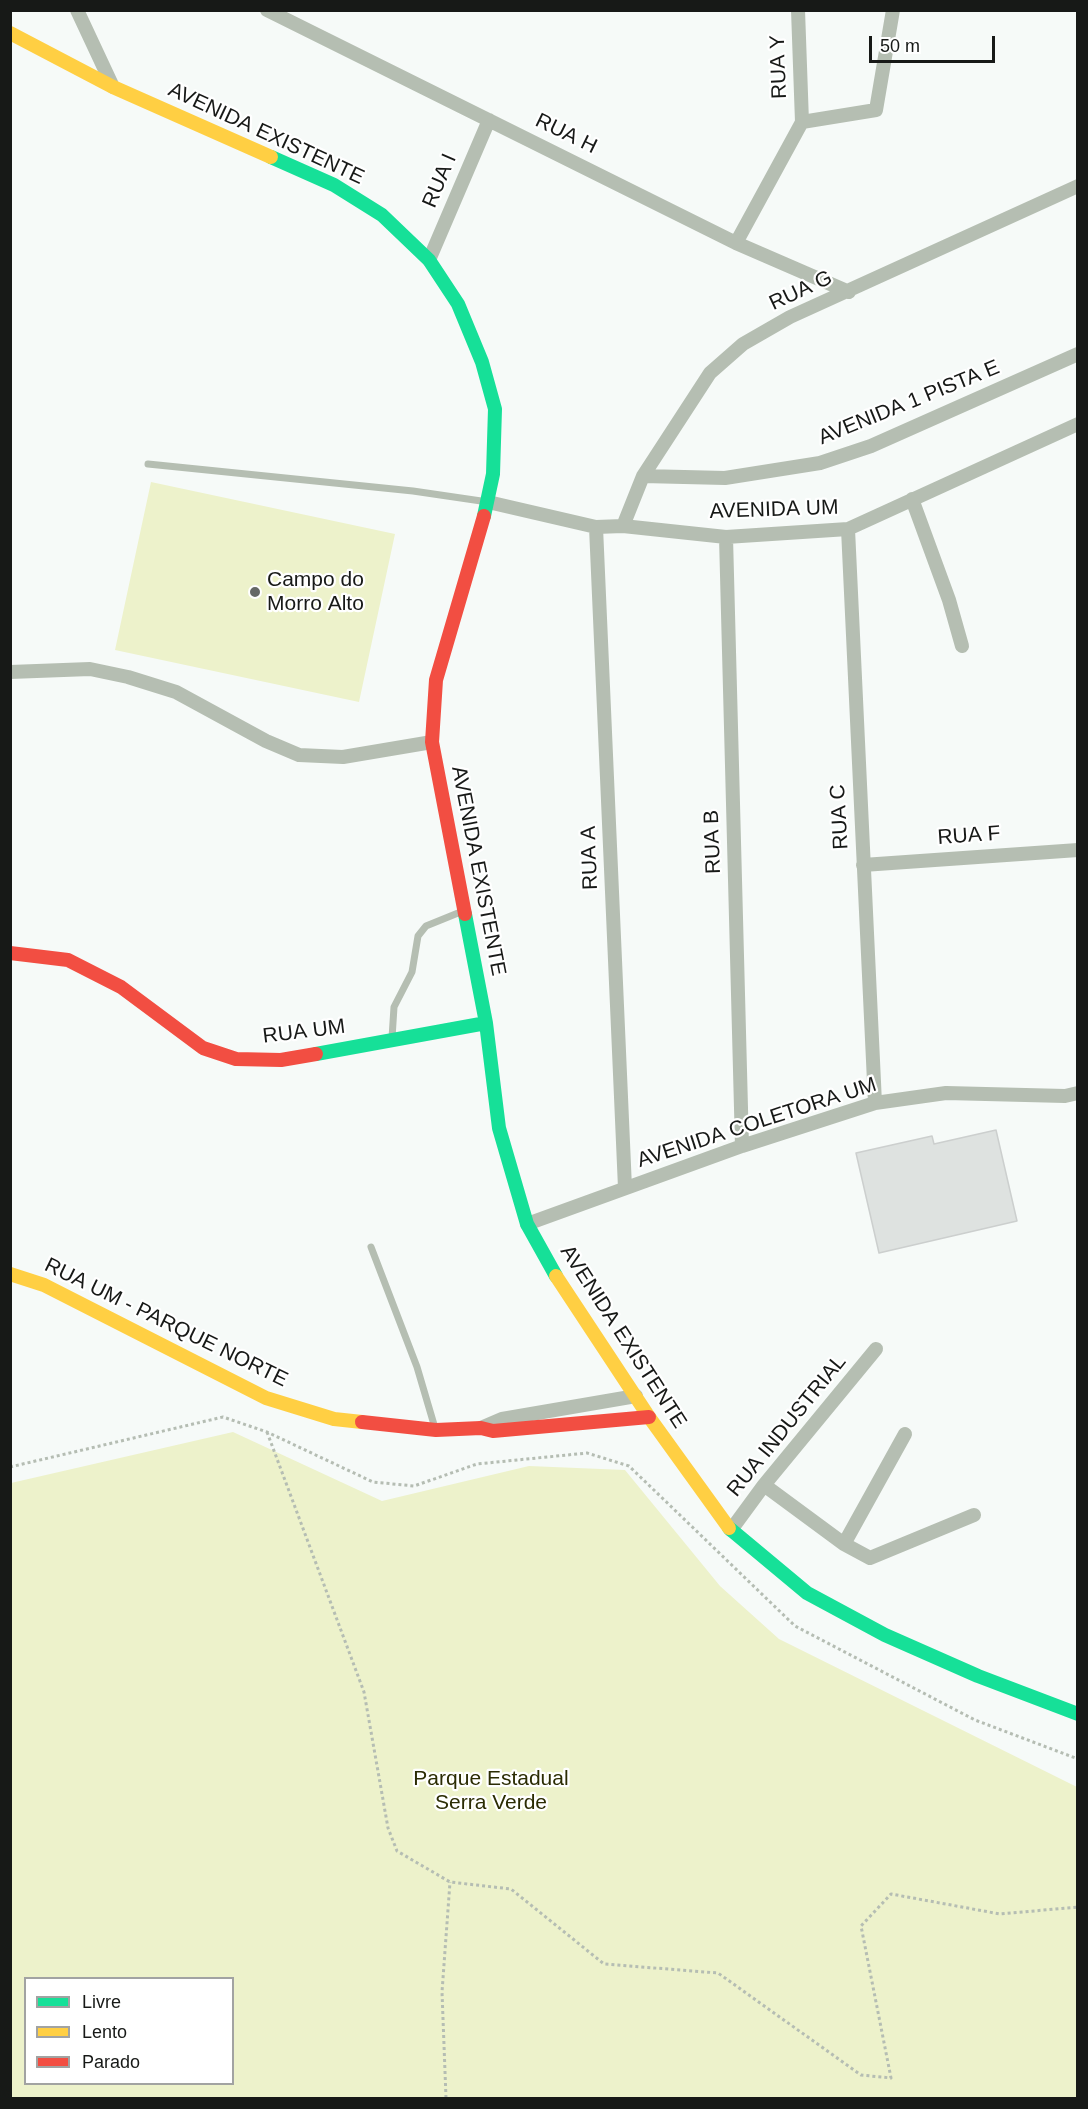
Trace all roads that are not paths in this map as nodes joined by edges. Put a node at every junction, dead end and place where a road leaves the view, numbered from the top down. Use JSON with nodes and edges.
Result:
{"nodes":[{"id":1,"x":77,"y":10,"type":"edge"},
{"id":2,"x":267,"y":10,"type":"edge"},
{"id":3,"x":798,"y":10,"type":"edge"},
{"id":4,"x":893,"y":10,"type":"edge"},
{"id":5,"x":10,"y":33,"type":"edge"},
{"id":6,"x":113,"y":87,"type":"junction"},
{"id":7,"x":489,"y":120,"type":"junction"},
{"id":8,"x":802,"y":122,"type":"junction"},
{"id":9,"x":1077,"y":186,"type":"edge"},
{"id":10,"x":736,"y":243,"type":"junction"},
{"id":11,"x":429,"y":260,"type":"junction"},
{"id":12,"x":849,"y":292,"type":"junction"},
{"id":13,"x":1077,"y":354,"type":"edge"},
{"id":14,"x":1077,"y":424,"type":"edge"},
{"id":15,"x":148,"y":465,"type":"dead end"},
{"id":16,"x":643,"y":476,"type":"junction"},
{"id":17,"x":912,"y":499,"type":"junction"},
{"id":18,"x":488,"y":502,"type":"junction"},
{"id":19,"x":623,"y":526,"type":"junction"},
{"id":20,"x":596,"y":527,"type":"junction"},
{"id":21,"x":848,"y":529,"type":"junction"},
{"id":22,"x":726,"y":537,"type":"junction"},
{"id":23,"x":962,"y":646,"type":"dead end"},
{"id":24,"x":10,"y":672,"type":"edge"},
{"id":25,"x":432,"y":742,"type":"junction"},
{"id":26,"x":1077,"y":850,"type":"edge"},
{"id":27,"x":863,"y":865,"type":"junction"},
{"id":28,"x":464,"y":910,"type":"junction"},
{"id":29,"x":10,"y":953,"type":"edge"},
{"id":30,"x":486,"y":1023,"type":"junction"},
{"id":31,"x":392,"y":1040,"type":"junction"},
{"id":32,"x":1077,"y":1093,"type":"edge"},
{"id":33,"x":875,"y":1103,"type":"junction"},
{"id":34,"x":742,"y":1146,"type":"junction"},
{"id":35,"x":625,"y":1188,"type":"junction"},
{"id":36,"x":527,"y":1224,"type":"junction"},
{"id":37,"x":370,"y":1247,"type":"dead end"},
{"id":38,"x":10,"y":1274,"type":"edge"},
{"id":39,"x":876,"y":1349,"type":"dead end"},
{"id":40,"x":636,"y":1395,"type":"junction"},
{"id":41,"x":649,"y":1417,"type":"junction"},
{"id":42,"x":481,"y":1428,"type":"junction"},
{"id":43,"x":436,"y":1430,"type":"junction"},
{"id":44,"x":905,"y":1434,"type":"dead end"},
{"id":45,"x":764,"y":1485,"type":"junction"},
{"id":46,"x":974,"y":1515,"type":"dead end"},
{"id":47,"x":731,"y":1530,"type":"junction"},
{"id":48,"x":844,"y":1545,"type":"junction"},
{"id":49,"x":1077,"y":1714,"type":"edge"}],
"edges":[{"from":1,"to":6,"type":"street"},
{"from":2,"to":7,"type":"street","name":"RUA H"},
{"from":3,"to":8,"type":"street","name":"RUA Y"},
{"from":4,"to":8,"type":"street"},
{"from":5,"to":6,"type":"street","name":"AVENIDA EXISTENTE"},
{"from":6,"to":11,"type":"street","name":"AVENIDA EXISTENTE"},
{"from":7,"to":10,"type":"street","name":"RUA H"},
{"from":7,"to":11,"type":"street","name":"RUA I"},
{"from":8,"to":10,"type":"street"},
{"from":9,"to":12,"type":"street","name":"RUA G"},
{"from":10,"to":12,"type":"street","name":"RUA H"},
{"from":11,"to":18,"type":"street","name":"AVENIDA EXISTENTE"},
{"from":12,"to":16,"type":"street","name":"RUA G"},
{"from":13,"to":16,"type":"street","name":"AVENIDA 1 PISTA E"},
{"from":14,"to":17,"type":"street","name":"AVENIDA UM"},
{"from":15,"to":18,"type":"lane"},
{"from":16,"to":19,"type":"street","name":"RUA G"},
{"from":17,"to":21,"type":"street","name":"AVENIDA UM"},
{"from":17,"to":23,"type":"street"},
{"from":18,"to":20,"type":"street","name":"AVENIDA UM"},
{"from":18,"to":25,"type":"street","name":"AVENIDA EXISTENTE"},
{"from":19,"to":20,"type":"street","name":"AVENIDA UM"},
{"from":19,"to":22,"type":"street","name":"AVENIDA UM"},
{"from":20,"to":35,"type":"street","name":"RUA A"},
{"from":21,"to":22,"type":"street","name":"AVENIDA UM"},
{"from":21,"to":27,"type":"street","name":"RUA C"},
{"from":22,"to":34,"type":"street","name":"RUA B"},
{"from":24,"to":25,"type":"street"},
{"from":25,"to":28,"type":"street","name":"AVENIDA EXISTENTE"},
{"from":26,"to":27,"type":"street","name":"RUA F"},
{"from":27,"to":33,"type":"street","name":"RUA C"},
{"from":28,"to":30,"type":"street","name":"AVENIDA EXISTENTE"},
{"from":28,"to":31,"type":"lane"},
{"from":29,"to":31,"type":"street","name":"RUA UM"},
{"from":30,"to":31,"type":"street","name":"RUA UM"},
{"from":30,"to":36,"type":"street","name":"AVENIDA EXISTENTE"},
{"from":32,"to":33,"type":"street","name":"AVENIDA COLETORA UM"},
{"from":33,"to":34,"type":"street","name":"AVENIDA COLETORA UM"},
{"from":34,"to":35,"type":"street","name":"AVENIDA COLETORA UM"},
{"from":35,"to":36,"type":"street","name":"AVENIDA COLETORA UM"},
{"from":36,"to":40,"type":"street","name":"AVENIDA EXISTENTE"},
{"from":37,"to":43,"type":"lane"},
{"from":38,"to":43,"type":"street","name":"RUA UM - PARQUE NORTE"},
{"from":39,"to":45,"type":"street","name":"RUA INDUSTRIAL"},
{"from":40,"to":41,"type":"street","name":"AVENIDA EXISTENTE"},
{"from":40,"to":42,"type":"street","name":"RUA UM - PARQUE NORTE"},
{"from":41,"to":42,"type":"street","name":"RUA UM - PARQUE NORTE"},
{"from":41,"to":47,"type":"street","name":"AVENIDA EXISTENTE"},
{"from":42,"to":43,"type":"street","name":"RUA UM - PARQUE NORTE"},
{"from":44,"to":48,"type":"street"},
{"from":45,"to":47,"type":"street","name":"RUA INDUSTRIAL"},
{"from":45,"to":48,"type":"street"},
{"from":46,"to":48,"type":"street"},
{"from":47,"to":49,"type":"street","name":"AVENIDA EXISTENTE"}]}
